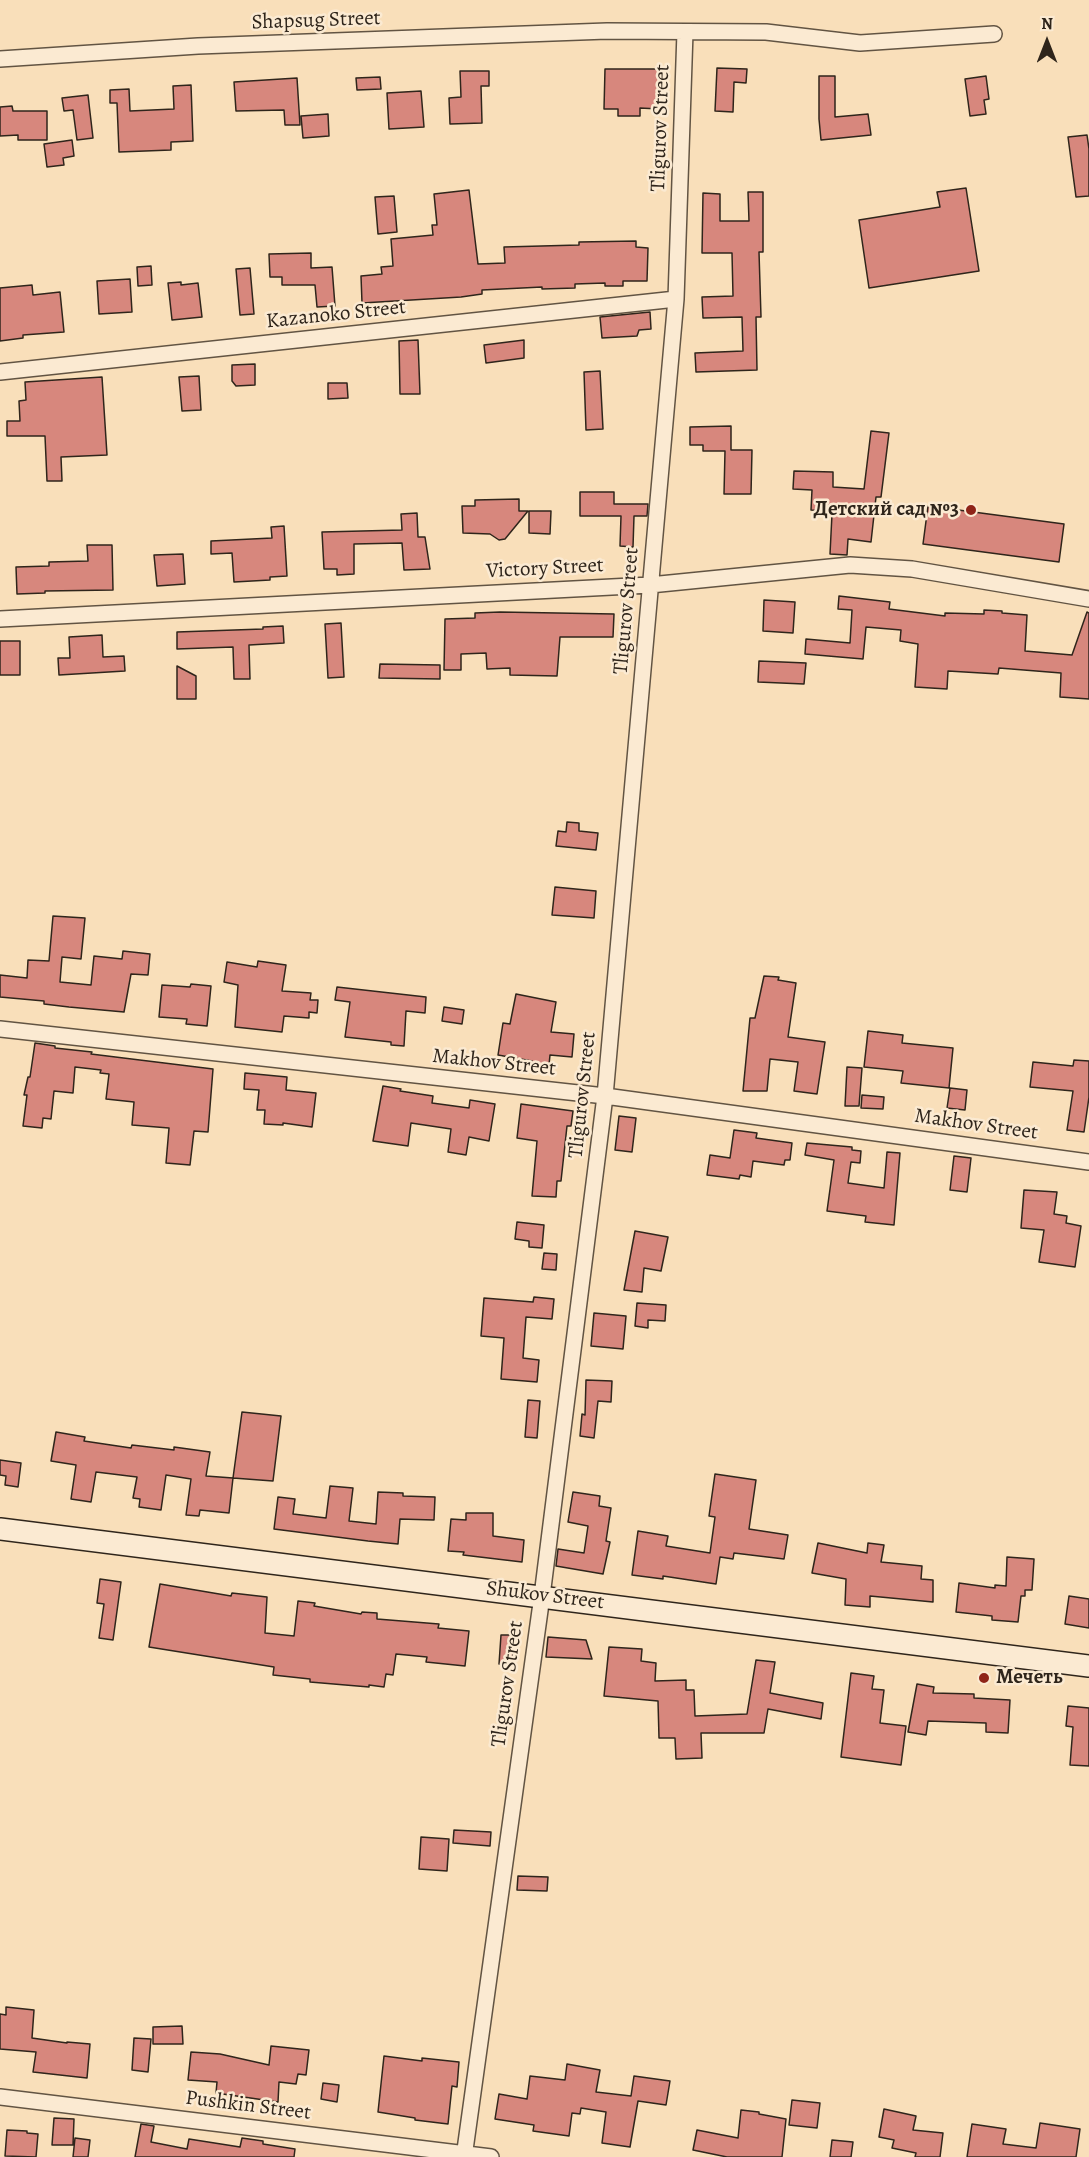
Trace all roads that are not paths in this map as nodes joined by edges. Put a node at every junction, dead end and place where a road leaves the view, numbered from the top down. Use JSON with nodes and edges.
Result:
{"nodes":[{"id":1,"x":686,"y":32,"type":"junction"},
{"id":2,"x":994,"y":34,"type":"dead end"},
{"id":3,"x":0,"y":59,"type":"edge"},
{"id":4,"x":676,"y":299,"type":"junction"},
{"id":5,"x":0,"y":372,"type":"edge"},
{"id":6,"x":650,"y":585,"type":"junction"},
{"id":7,"x":1089,"y":599,"type":"edge"},
{"id":8,"x":0,"y":619,"type":"edge"},
{"id":9,"x":0,"y":1029,"type":"edge"},
{"id":10,"x":605,"y":1096,"type":"junction"},
{"id":11,"x":1089,"y":1162,"type":"edge"},
{"id":12,"x":0,"y":1529,"type":"edge"},
{"id":13,"x":542,"y":1596,"type":"junction"},
{"id":14,"x":1089,"y":1666,"type":"edge"},
{"id":15,"x":0,"y":2097,"type":"edge"},
{"id":16,"x":465,"y":2155,"type":"edge"},
{"id":17,"x":491,"y":2157,"type":"edge"}],
"edges":[{"from":1,"to":2,"type":"street","name":"Shapsug Street"},
{"from":1,"to":3,"type":"street","name":"Shapsug Street"},
{"from":1,"to":4,"type":"street","name":"Tligurov Street"},
{"from":4,"to":5,"type":"street","name":"Kazanoko Street"},
{"from":4,"to":6,"type":"street","name":"Tligurov Street"},
{"from":6,"to":7,"type":"street","name":"Victory Street"},
{"from":6,"to":8,"type":"street","name":"Victory Street"},
{"from":6,"to":10,"type":"street","name":"Tligurov Street"},
{"from":9,"to":10,"type":"street","name":"Makhov Street"},
{"from":10,"to":11,"type":"street","name":"Makhov Street"},
{"from":10,"to":13,"type":"street","name":"Tligurov Street"},
{"from":12,"to":13,"type":"main road","name":"Shukov Street"},
{"from":13,"to":14,"type":"main road","name":"Shukov Street"},
{"from":13,"to":16,"type":"street","name":"Tligurov Street"},
{"from":15,"to":16,"type":"street","name":"Pushkin Street"},
{"from":16,"to":17,"type":"street","name":"Pushkin Street"}]}
